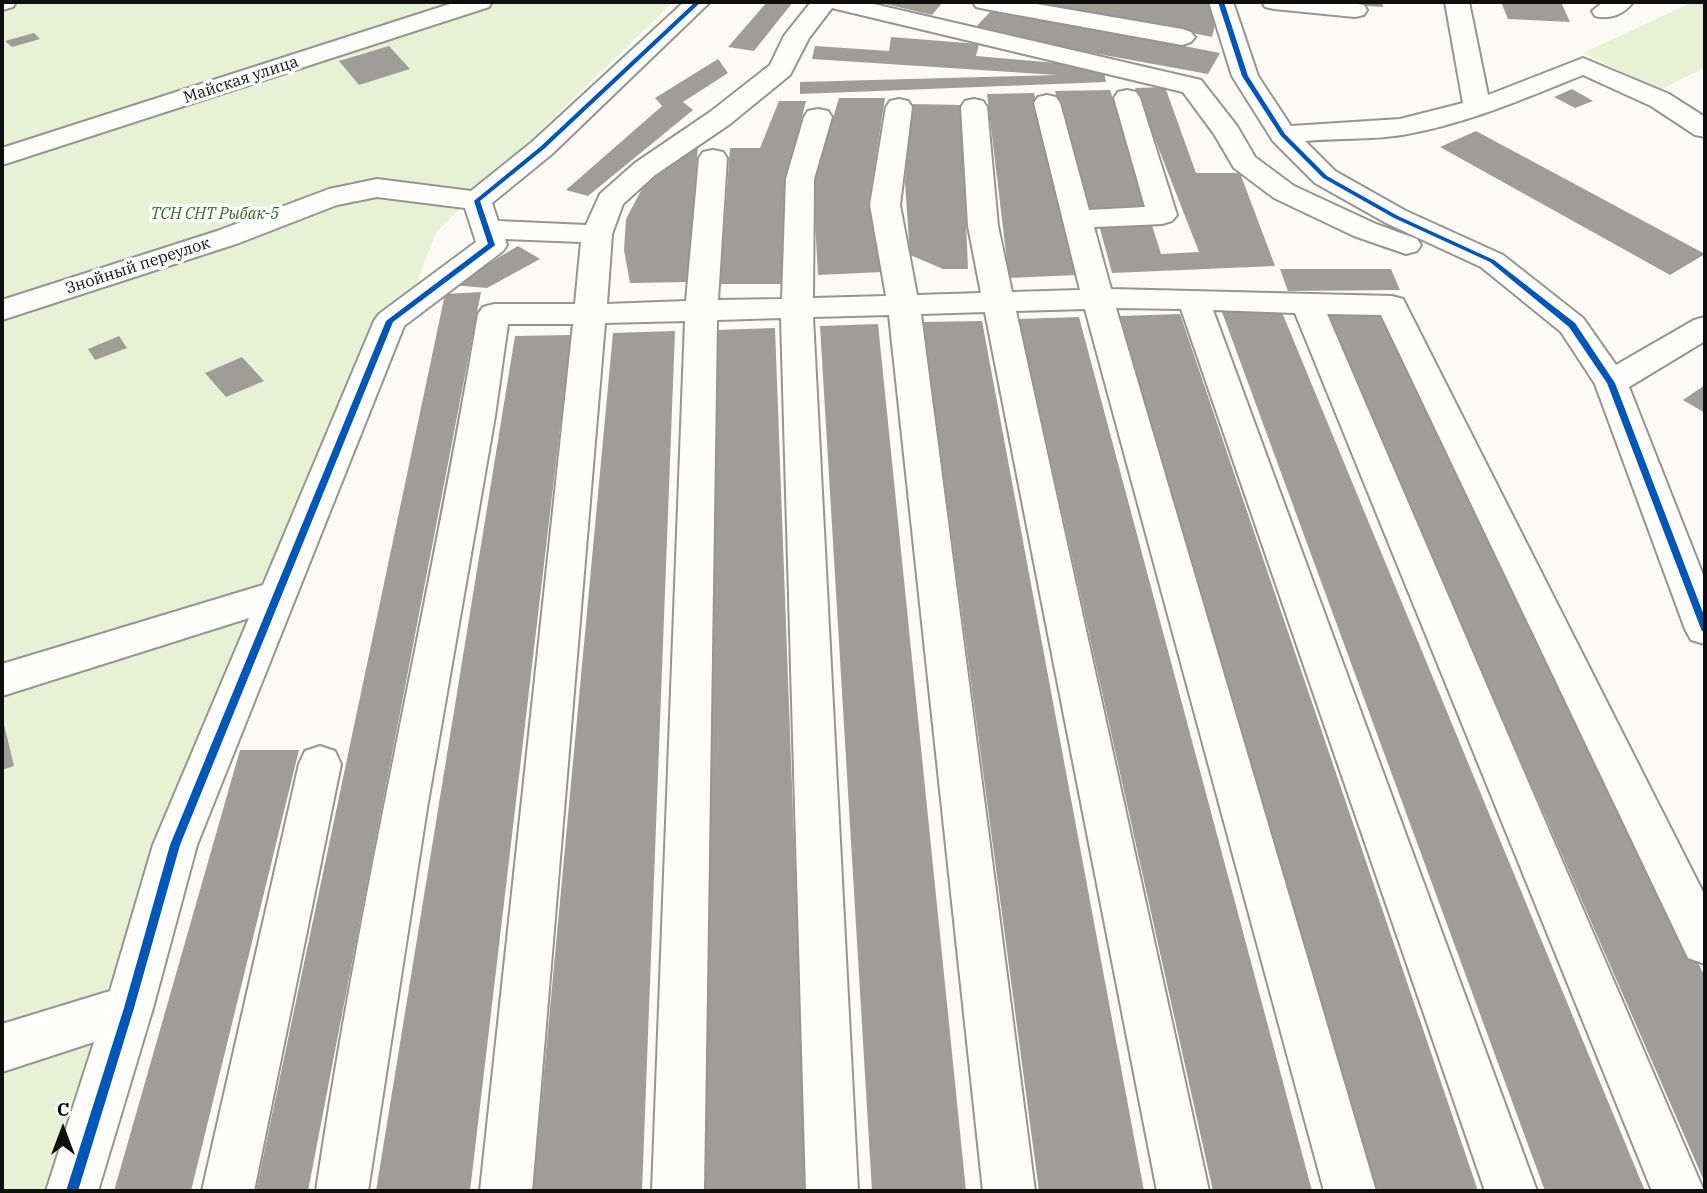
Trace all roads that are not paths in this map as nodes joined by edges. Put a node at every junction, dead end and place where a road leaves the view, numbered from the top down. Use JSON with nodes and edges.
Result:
{"nodes":[{"id":1,"x":480,"y":2,"type":"edge"},
{"id":2,"x":698,"y":2,"type":"edge"},
{"id":3,"x":824,"y":2,"type":"edge"},
{"id":4,"x":835,"y":2,"type":"edge"},
{"id":5,"x":979,"y":2,"type":"edge"},
{"id":6,"x":985,"y":2,"type":"edge"},
{"id":7,"x":1221,"y":2,"type":"edge"},
{"id":8,"x":1274,"y":2,"type":"edge"},
{"id":9,"x":1457,"y":2,"type":"edge"},
{"id":10,"x":1355,"y":10,"type":"dead end"},
{"id":11,"x":941,"y":27,"type":"junction"},
{"id":12,"x":1182,"y":37,"type":"dead end"},
{"id":13,"x":1127,"y":98,"type":"dead end"},
{"id":14,"x":1047,"y":103,"type":"dead end"},
{"id":15,"x":899,"y":107,"type":"dead end"},
{"id":16,"x":974,"y":107,"type":"dead end"},
{"id":17,"x":1477,"y":108,"type":"junction"},
{"id":18,"x":818,"y":117,"type":"dead end"},
{"id":19,"x":1705,"y":129,"type":"edge"},
{"id":20,"x":1283,"y":135,"type":"junction"},
{"id":21,"x":2,"y":157,"type":"edge"},
{"id":22,"x":713,"y":158,"type":"dead end"},
{"id":23,"x":482,"y":215,"type":"junction"},
{"id":24,"x":1162,"y":215,"type":"junction"},
{"id":25,"x":1078,"y":219,"type":"junction"},
{"id":26,"x":597,"y":234,"type":"junction"},
{"id":27,"x":1175,"y":243,"type":"dead end"},
{"id":28,"x":1511,"y":277,"type":"junction"},
{"id":29,"x":1098,"y":300,"type":"junction"},
{"id":30,"x":1194,"y":300,"type":"junction"},
{"id":31,"x":1000,"y":303,"type":"junction"},
{"id":32,"x":1307,"y":303,"type":"junction"},
{"id":33,"x":904,"y":307,"type":"junction"},
{"id":34,"x":2,"y":310,"type":"edge"},
{"id":35,"x":797,"y":310,"type":"junction"},
{"id":36,"x":701,"y":312,"type":"junction"},
{"id":37,"x":590,"y":314,"type":"junction"},
{"id":38,"x":1705,"y":327,"type":"edge"},
{"id":39,"x":1611,"y":383,"type":"junction"},
{"id":40,"x":1693,"y":563,"type":"edge"},
{"id":41,"x":277,"y":595,"type":"junction"},
{"id":42,"x":1705,"y":629,"type":"edge"},
{"id":43,"x":2,"y":680,"type":"edge"},
{"id":44,"x":320,"y":764,"type":"dead end"},
{"id":45,"x":1705,"y":943,"type":"edge"},
{"id":46,"x":130,"y":1008,"type":"junction"},
{"id":47,"x":2,"y":1048,"type":"edge"},
{"id":48,"x":72,"y":1191,"type":"edge"},
{"id":49,"x":228,"y":1191,"type":"edge"},
{"id":50,"x":342,"y":1191,"type":"edge"},
{"id":51,"x":506,"y":1191,"type":"edge"},
{"id":52,"x":678,"y":1191,"type":"edge"},
{"id":53,"x":832,"y":1191,"type":"edge"},
{"id":54,"x":1009,"y":1191,"type":"edge"},
{"id":55,"x":1183,"y":1191,"type":"edge"},
{"id":56,"x":1350,"y":1191,"type":"edge"},
{"id":57,"x":1511,"y":1191,"type":"edge"},
{"id":58,"x":1678,"y":1191,"type":"edge"}],
"edges":[{"from":1,"to":21,"type":"street","name":"Майская улица"},
{"from":2,"to":23,"type":"street"},
{"from":3,"to":26,"type":"street"},
{"from":4,"to":11,"type":"street"},
{"from":5,"to":11,"type":"street"},
{"from":6,"to":12,"type":"street"},
{"from":7,"to":20,"type":"street"},
{"from":8,"to":10,"type":"street"},
{"from":9,"to":17,"type":"street"},
{"from":11,"to":28,"type":"street"},
{"from":13,"to":24,"type":"street"},
{"from":14,"to":25,"type":"street"},
{"from":15,"to":33,"type":"street"},
{"from":16,"to":31,"type":"street"},
{"from":17,"to":19,"type":"street"},
{"from":17,"to":20,"type":"street"},
{"from":18,"to":35,"type":"street"},
{"from":20,"to":28,"type":"street"},
{"from":22,"to":36,"type":"street"},
{"from":23,"to":26,"type":"street","name":"Знойный переулок"},
{"from":23,"to":34,"type":"street","name":"Знойный переулок"},
{"from":23,"to":41,"type":"street"},
{"from":24,"to":25,"type":"street"},
{"from":24,"to":27,"type":"street"},
{"from":25,"to":29,"type":"street"},
{"from":26,"to":37,"type":"street"},
{"from":28,"to":39,"type":"street"},
{"from":29,"to":30,"type":"street"},
{"from":29,"to":31,"type":"street"},
{"from":29,"to":56,"type":"street"},
{"from":30,"to":32,"type":"street"},
{"from":30,"to":57,"type":"street"},
{"from":31,"to":33,"type":"street"},
{"from":31,"to":55,"type":"street"},
{"from":32,"to":45,"type":"street"},
{"from":32,"to":58,"type":"street"},
{"from":33,"to":35,"type":"street"},
{"from":33,"to":54,"type":"street"},
{"from":35,"to":36,"type":"street"},
{"from":35,"to":53,"type":"street"},
{"from":36,"to":37,"type":"street"},
{"from":36,"to":52,"type":"street"},
{"from":37,"to":50,"type":"street"},
{"from":37,"to":51,"type":"street"},
{"from":38,"to":39,"type":"street"},
{"from":39,"to":40,"type":"street"},
{"from":40,"to":42,"type":"street"},
{"from":41,"to":43,"type":"street"},
{"from":41,"to":46,"type":"street"},
{"from":44,"to":49,"type":"street"},
{"from":46,"to":47,"type":"street"},
{"from":46,"to":48,"type":"street"}]}
